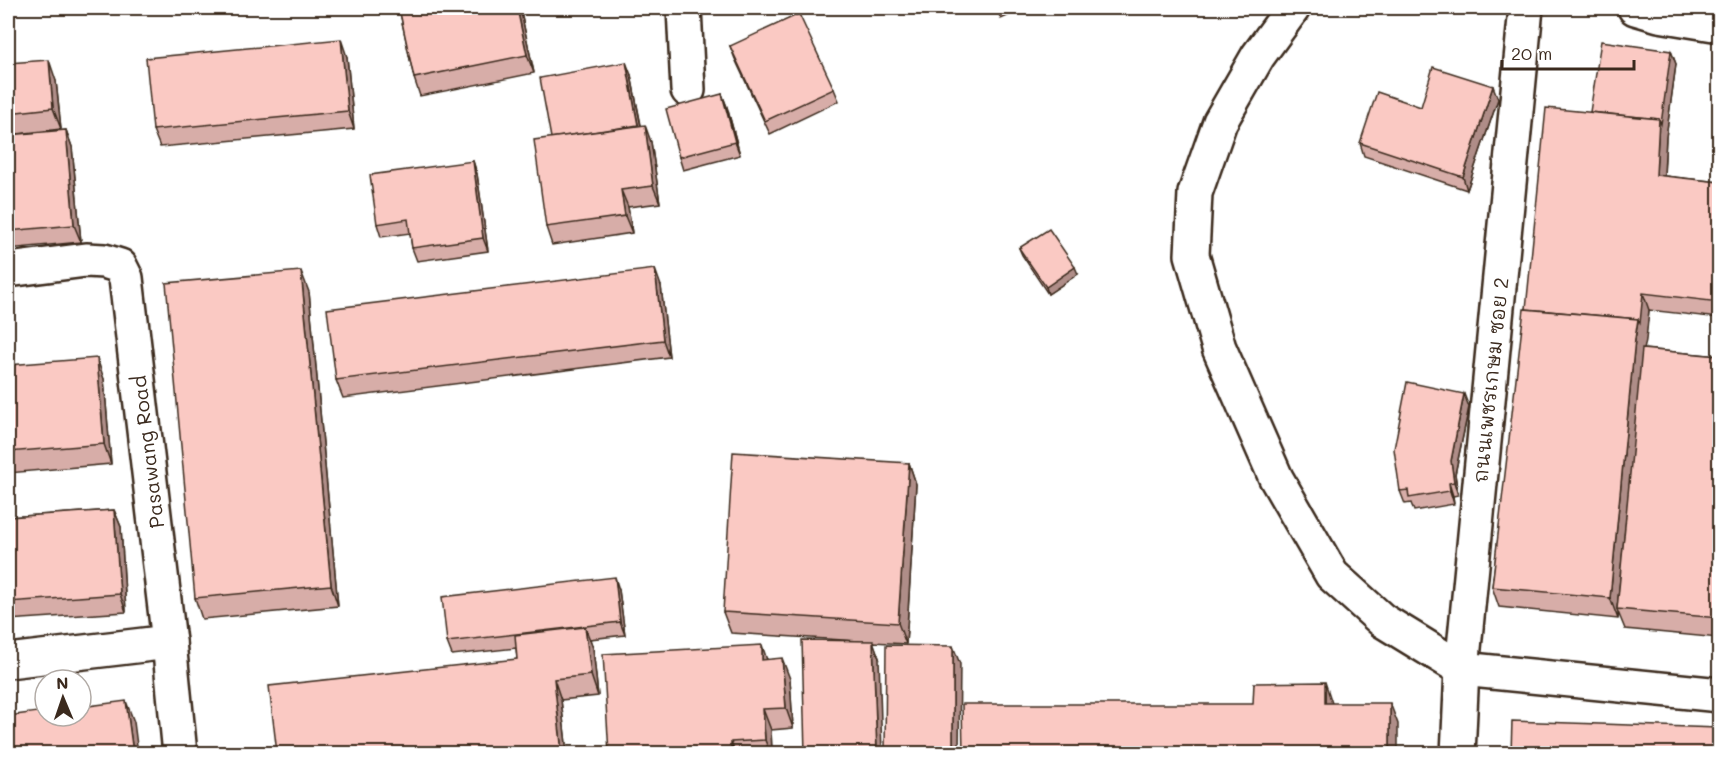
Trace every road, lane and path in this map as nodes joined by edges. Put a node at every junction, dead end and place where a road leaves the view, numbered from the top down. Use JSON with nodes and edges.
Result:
{"nodes":[{"id":1,"x":684,"y":8,"type":"edge"},
{"id":2,"x":1293,"y":8,"type":"edge"},
{"id":3,"x":1526,"y":8,"type":"edge"},
{"id":4,"x":1635,"y":8,"type":"edge"},
{"id":5,"x":1719,"y":25,"type":"edge"},
{"id":6,"x":688,"y":90,"type":"dead end"},
{"id":7,"x":8,"y":270,"type":"edge"},
{"id":8,"x":169,"y":642,"type":"junction"},
{"id":9,"x":8,"y":661,"type":"edge"},
{"id":10,"x":1462,"y":669,"type":"junction"},
{"id":11,"x":1719,"y":695,"type":"edge"},
{"id":12,"x":180,"y":753,"type":"edge"},
{"id":13,"x":1458,"y":753,"type":"edge"}],
"edges":[{"from":1,"to":6,"type":"street"},
{"from":2,"to":10,"type":"street"},
{"from":3,"to":10,"type":"street","name":"ถนนเพชรเกษม ซอย 2"},
{"from":4,"to":5,"type":"street"},
{"from":7,"to":8,"type":"street","name":"Pasawang Road"},
{"from":8,"to":9,"type":"street"},
{"from":8,"to":12,"type":"street","name":"Pasawang Road"},
{"from":10,"to":11,"type":"street"},
{"from":10,"to":13,"type":"street","name":"ถนนเพชรเกษม ซอย 2"}]}
